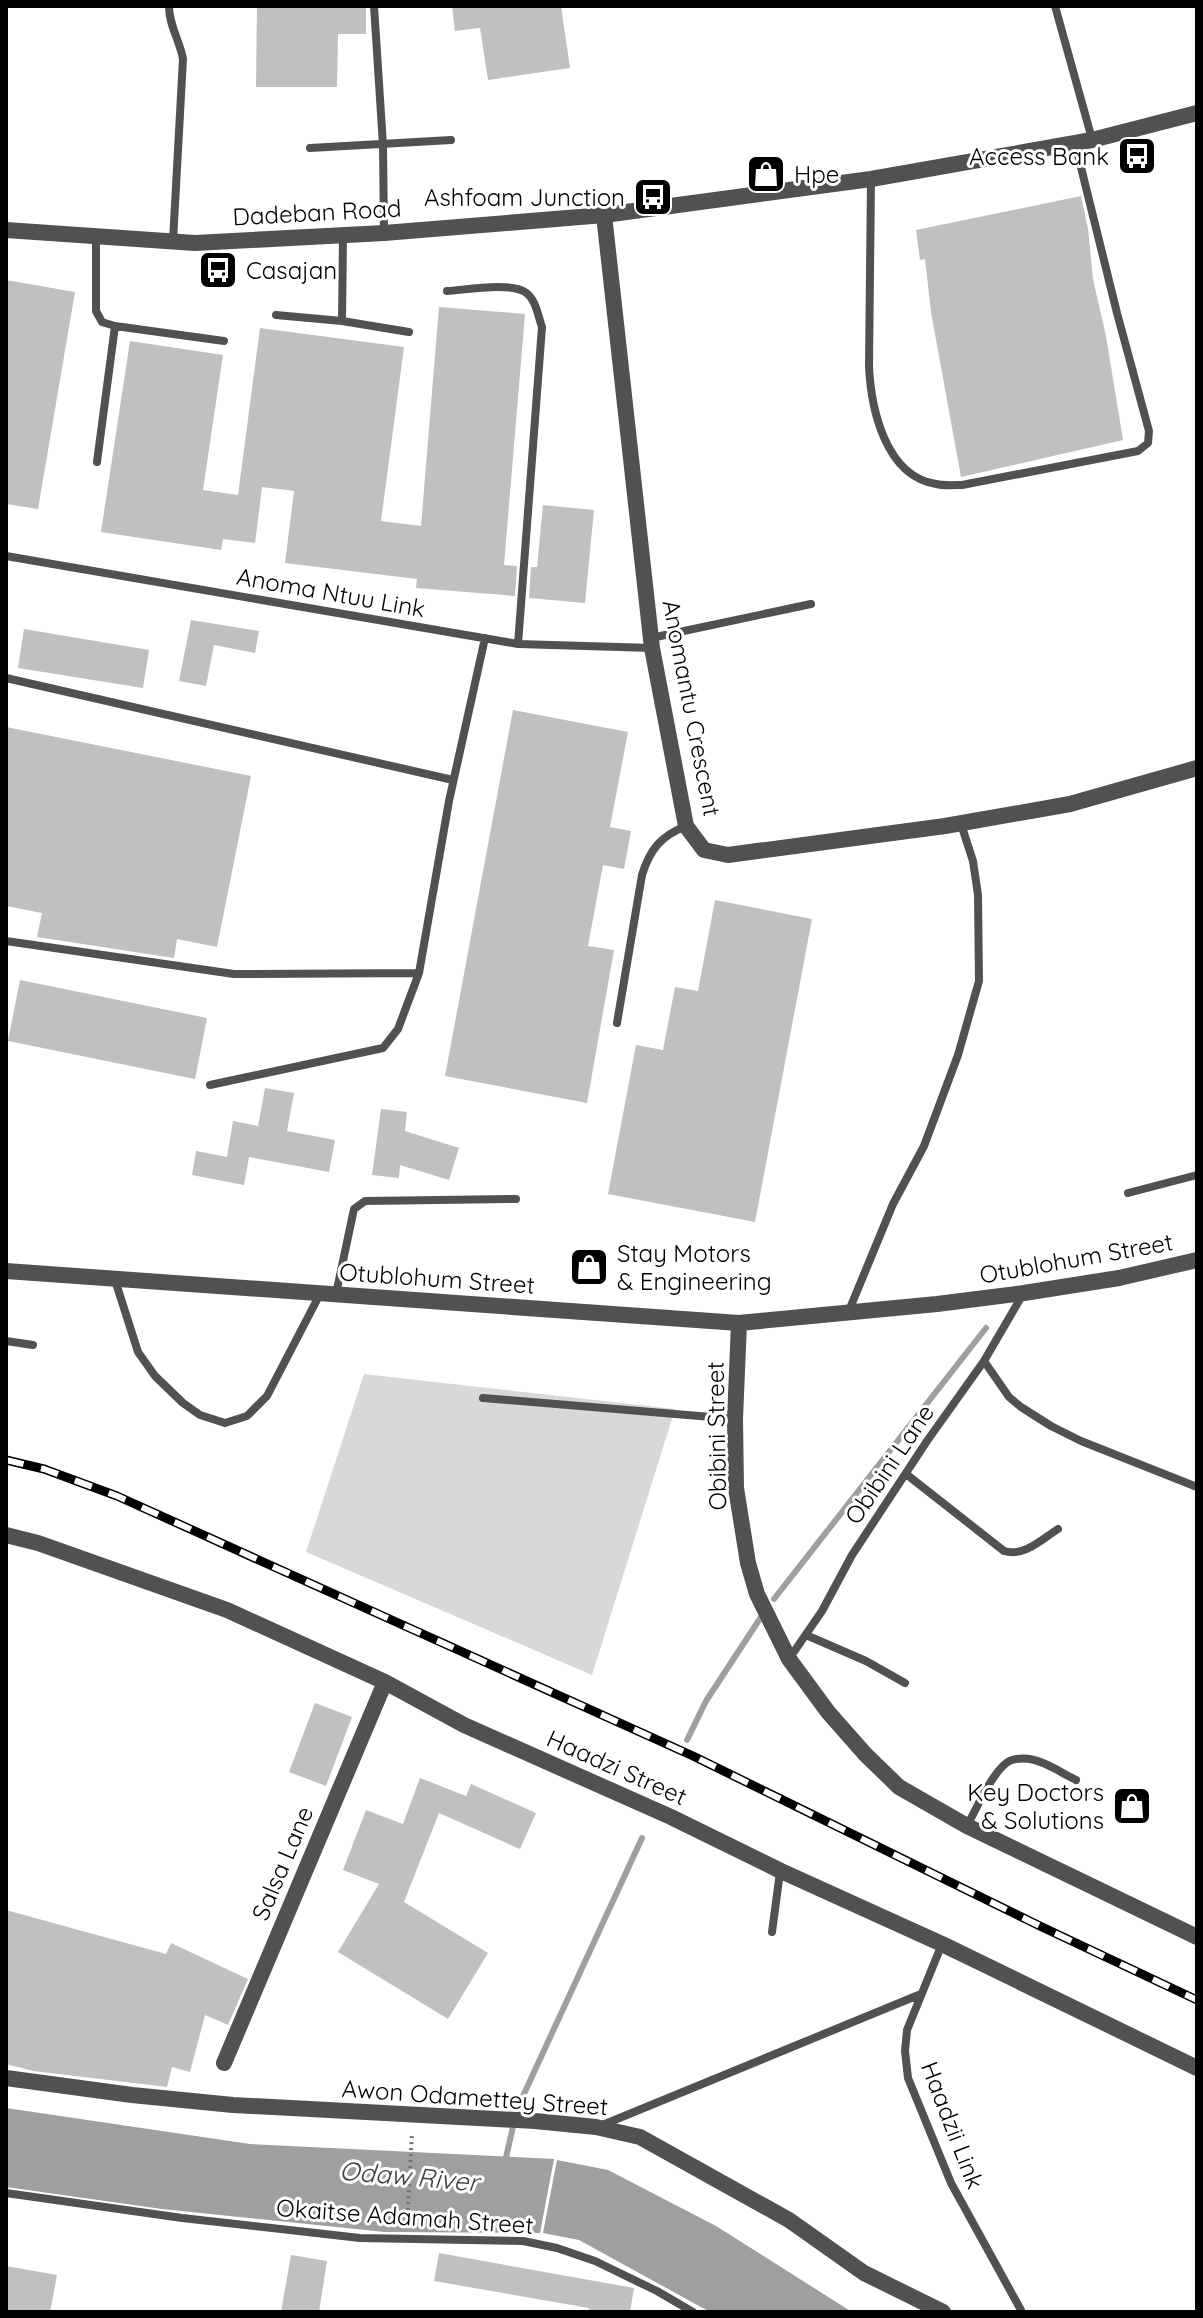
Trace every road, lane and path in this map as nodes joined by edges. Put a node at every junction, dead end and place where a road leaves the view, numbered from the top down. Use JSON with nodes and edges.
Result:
{"nodes":[{"id":1,"x":169,"y":6,"type":"edge"},
{"id":2,"x":374,"y":6,"type":"edge"},
{"id":3,"x":1055,"y":6,"type":"edge"},
{"id":4,"x":1197,"y":113,"type":"edge"},
{"id":5,"x":451,"y":140,"type":"dead end"},
{"id":6,"x":1084,"y":142,"type":"junction"},
{"id":7,"x":383,"y":145,"type":"junction"},
{"id":8,"x":310,"y":148,"type":"dead end"},
{"id":9,"x":871,"y":179,"type":"junction"},
{"id":10,"x":604,"y":215,"type":"junction"},
{"id":11,"x":6,"y":230,"type":"edge"},
{"id":12,"x":384,"y":233,"type":"junction"},
{"id":13,"x":344,"y":235,"type":"junction"},
{"id":14,"x":96,"y":236,"type":"junction"},
{"id":15,"x":173,"y":242,"type":"junction"},
{"id":16,"x":447,"y":291,"type":"dead end"},
{"id":17,"x":276,"y":315,"type":"dead end"},
{"id":18,"x":342,"y":321,"type":"junction"},
{"id":19,"x":115,"y":326,"type":"junction"},
{"id":20,"x":409,"y":332,"type":"dead end"},
{"id":21,"x":224,"y":341,"type":"dead end"},
{"id":22,"x":97,"y":462,"type":"dead end"},
{"id":23,"x":6,"y":556,"type":"edge"},
{"id":24,"x":811,"y":604,"type":"dead end"},
{"id":25,"x":485,"y":638,"type":"junction"},
{"id":26,"x":651,"y":643,"type":"junction"},
{"id":27,"x":518,"y":644,"type":"junction"},
{"id":28,"x":6,"y":678,"type":"edge"},
{"id":29,"x":1197,"y":768,"type":"edge"},
{"id":30,"x":453,"y":780,"type":"junction"},
{"id":31,"x":961,"y":823,"type":"junction"},
{"id":32,"x":686,"y":826,"type":"junction"},
{"id":33,"x":6,"y":941,"type":"edge"},
{"id":34,"x":419,"y":973,"type":"junction"},
{"id":35,"x":617,"y":1023,"type":"dead end"},
{"id":36,"x":210,"y":1085,"type":"dead end"},
{"id":37,"x":1197,"y":1175,"type":"edge"},
{"id":38,"x":1128,"y":1193,"type":"dead end"},
{"id":39,"x":516,"y":1199,"type":"dead end"},
{"id":40,"x":1197,"y":1260,"type":"edge"},
{"id":41,"x":6,"y":1271,"type":"edge"},
{"id":42,"x":115,"y":1279,"type":"junction"},
{"id":43,"x":1024,"y":1293,"type":"junction"},
{"id":44,"x":328,"y":1294,"type":"junction"},
{"id":45,"x":848,"y":1313,"type":"junction"},
{"id":46,"x":739,"y":1323,"type":"junction"},
{"id":47,"x":6,"y":1341,"type":"edge"},
{"id":48,"x":33,"y":1345,"type":"dead end"},
{"id":49,"x":984,"y":1361,"type":"junction"},
{"id":50,"x":483,"y":1398,"type":"dead end"},
{"id":51,"x":735,"y":1419,"type":"junction"},
{"id":52,"x":906,"y":1474,"type":"junction"},
{"id":53,"x":1197,"y":1487,"type":"edge"},
{"id":54,"x":1058,"y":1529,"type":"dead end"},
{"id":55,"x":6,"y":1535,"type":"edge"},
{"id":56,"x":806,"y":1635,"type":"junction"},
{"id":57,"x":789,"y":1659,"type":"junction"},
{"id":58,"x":385,"y":1682,"type":"junction"},
{"id":59,"x":905,"y":1683,"type":"dead end"},
{"id":60,"x":1076,"y":1780,"type":"dead end"},
{"id":61,"x":967,"y":1826,"type":"junction"},
{"id":62,"x":781,"y":1871,"type":"junction"},
{"id":63,"x":772,"y":1932,"type":"dead end"},
{"id":64,"x":1197,"y":1937,"type":"edge"},
{"id":65,"x":942,"y":1944,"type":"junction"},
{"id":66,"x":921,"y":1994,"type":"junction"},
{"id":67,"x":224,"y":2063,"type":"dead end"},
{"id":68,"x":1197,"y":2068,"type":"edge"},
{"id":69,"x":6,"y":2078,"type":"edge"},
{"id":70,"x":413,"y":2114,"type":"junction"},
{"id":71,"x":596,"y":2127,"type":"junction"},
{"id":72,"x":6,"y":2193,"type":"edge"},
{"id":73,"x":407,"y":2238,"type":"junction"},
{"id":74,"x":693,"y":2311,"type":"edge"},
{"id":75,"x":943,"y":2312,"type":"edge"},
{"id":76,"x":1022,"y":2312,"type":"edge"}],
"edges":[{"from":1,"to":15,"type":"lane"},
{"from":2,"to":7,"type":"lane"},
{"from":3,"to":6,"type":"lane"},
{"from":4,"to":6,"type":"street","name":"Dadeban Road"},
{"from":5,"to":7,"type":"lane"},
{"from":6,"to":9,"type":"street","name":"Dadeban Road"},
{"from":6,"to":9,"type":"lane"},
{"from":7,"to":8,"type":"lane"},
{"from":7,"to":12,"type":"lane"},
{"from":9,"to":10,"type":"street","name":"Dadeban Road"},
{"from":10,"to":12,"type":"street","name":"Dadeban Road"},
{"from":10,"to":26,"type":"street","name":"Anomantu Crescent"},
{"from":11,"to":14,"type":"street","name":"Dadeban Road"},
{"from":12,"to":13,"type":"street","name":"Dadeban Road"},
{"from":13,"to":15,"type":"street","name":"Dadeban Road"},
{"from":13,"to":18,"type":"lane"},
{"from":14,"to":15,"type":"street","name":"Dadeban Road"},
{"from":14,"to":19,"type":"lane"},
{"from":16,"to":27,"type":"lane"},
{"from":17,"to":18,"type":"lane"},
{"from":18,"to":20,"type":"lane"},
{"from":19,"to":21,"type":"lane"},
{"from":19,"to":22,"type":"lane"},
{"from":23,"to":25,"type":"lane","name":"Anoma Ntuu Link"},
{"from":24,"to":26,"type":"lane","name":"Anoma Ntuu Link"},
{"from":25,"to":27,"type":"lane","name":"Anoma Ntuu Link"},
{"from":25,"to":30,"type":"lane"},
{"from":26,"to":27,"type":"lane","name":"Anoma Ntuu Link"},
{"from":26,"to":32,"type":"street","name":"Anomantu Crescent"},
{"from":28,"to":30,"type":"lane"},
{"from":29,"to":31,"type":"street","name":"Anomantu Crescent"},
{"from":30,"to":34,"type":"lane"},
{"from":31,"to":32,"type":"street","name":"Anomantu Crescent"},
{"from":31,"to":45,"type":"lane"},
{"from":32,"to":35,"type":"lane"},
{"from":33,"to":34,"type":"lane"},
{"from":34,"to":36,"type":"lane"},
{"from":37,"to":38,"type":"lane"},
{"from":39,"to":44,"type":"lane"},
{"from":40,"to":43,"type":"street","name":"Otublohum Street"},
{"from":41,"to":42,"type":"street","name":"Otublohum Street"},
{"from":42,"to":44,"type":"street","name":"Otublohum Street"},
{"from":42,"to":44,"type":"lane"},
{"from":43,"to":45,"type":"street","name":"Otublohum Street"},
{"from":43,"to":49,"type":"lane","name":"Obibini Lane"},
{"from":44,"to":46,"type":"street","name":"Otublohum Street"},
{"from":45,"to":46,"type":"street","name":"Otublohum Street"},
{"from":46,"to":51,"type":"street","name":"Obibini Street"},
{"from":47,"to":48,"type":"lane"},
{"from":49,"to":52,"type":"lane","name":"Obibini Lane"},
{"from":49,"to":53,"type":"lane"},
{"from":50,"to":51,"type":"lane"},
{"from":51,"to":57,"type":"street","name":"Obibini Street"},
{"from":52,"to":54,"type":"lane"},
{"from":52,"to":56,"type":"lane","name":"Obibini Lane"},
{"from":55,"to":58,"type":"street","name":"Haadzi Street"},
{"from":56,"to":57,"type":"lane","name":"Obibini Lane"},
{"from":56,"to":59,"type":"lane"},
{"from":57,"to":61,"type":"street","name":"Obibini Street"},
{"from":58,"to":62,"type":"street","name":"Haadzi Street"},
{"from":58,"to":67,"type":"street","name":"Salsa Lane"},
{"from":60,"to":61,"type":"lane"},
{"from":61,"to":64,"type":"street","name":"Obibini Street"},
{"from":62,"to":63,"type":"lane"},
{"from":62,"to":65,"type":"street","name":"Haadzi Street"},
{"from":65,"to":66,"type":"lane","name":"Haadzii Link"},
{"from":65,"to":68,"type":"street","name":"Haadzi Street"},
{"from":66,"to":71,"type":"lane"},
{"from":66,"to":76,"type":"lane","name":"Haadzii Link"},
{"from":69,"to":70,"type":"street","name":"Awon Odamettey Street"},
{"from":70,"to":71,"type":"street","name":"Awon Odamettey Street"},
{"from":70,"to":73,"type":"path"},
{"from":71,"to":75,"type":"street","name":"Awon Odamettey Street"},
{"from":72,"to":73,"type":"lane","name":"Okaitse Adamah Street"},
{"from":73,"to":74,"type":"lane","name":"Okaitse Adamah Street"}]}
